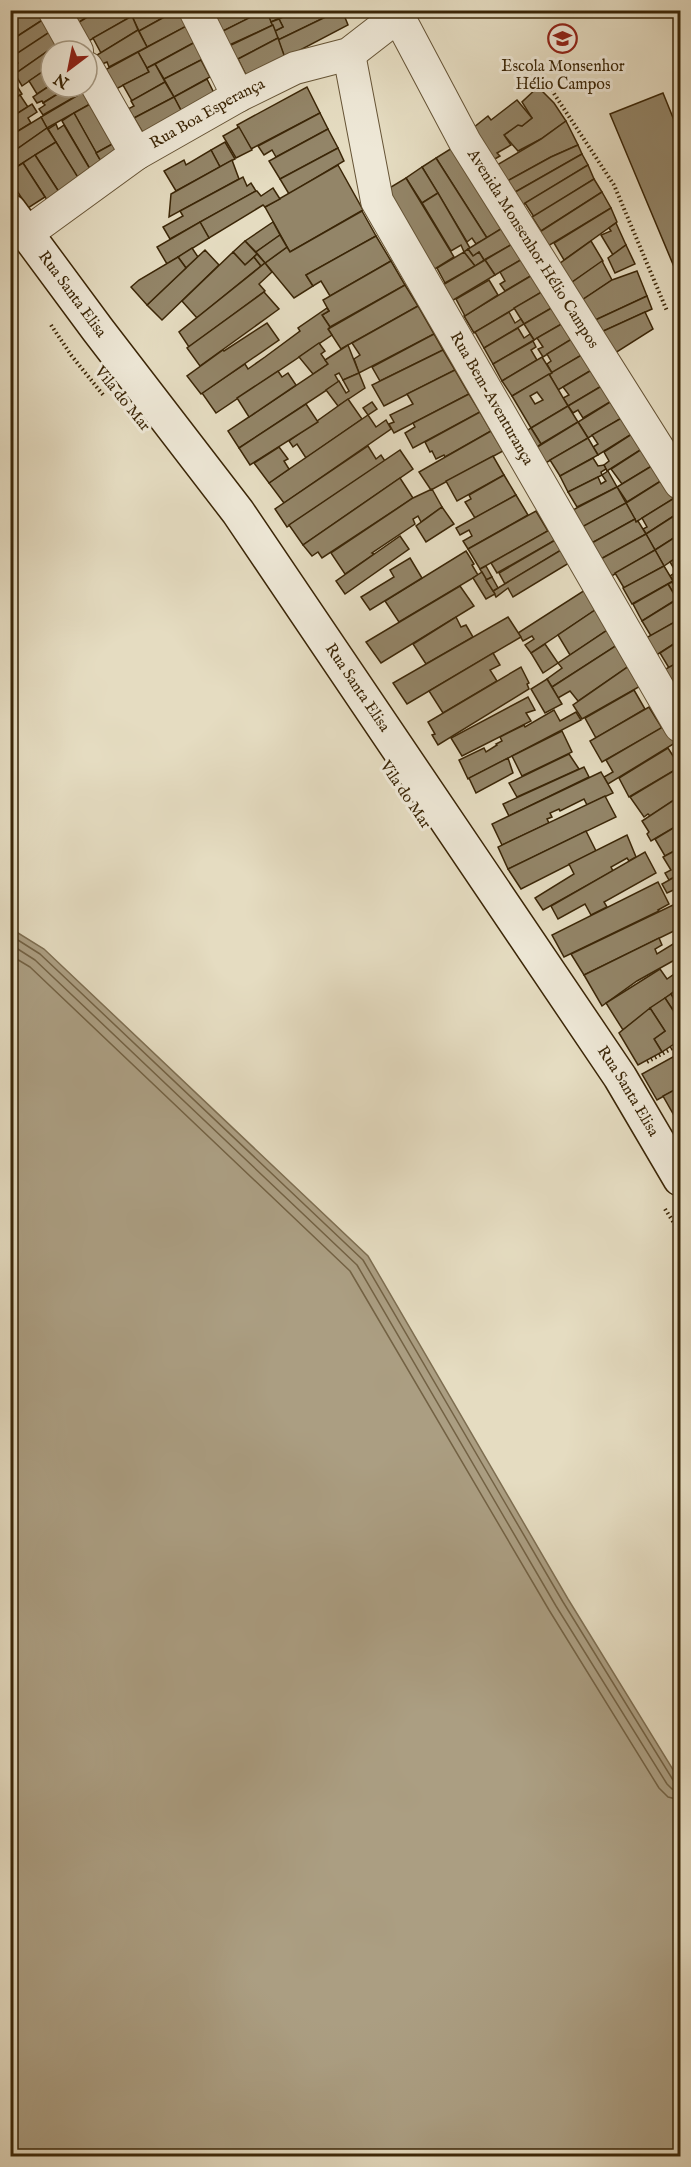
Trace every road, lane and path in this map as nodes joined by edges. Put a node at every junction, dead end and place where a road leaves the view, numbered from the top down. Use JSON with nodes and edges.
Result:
{"nodes":[{"id":1,"x":54,"y":10,"type":"edge"},
{"id":2,"x":195,"y":10,"type":"edge"},
{"id":3,"x":397,"y":13,"type":"edge"},
{"id":4,"x":70,"y":39,"type":"edge"},
{"id":5,"x":349,"y":54,"type":"junction"},
{"id":6,"x":549,"y":86,"type":"dead end"},
{"id":7,"x":99,"y":89,"type":"edge"},
{"id":8,"x":238,"y":96,"type":"junction"},
{"id":9,"x":136,"y":154,"type":"junction"},
{"id":10,"x":18,"y":223,"type":"edge"},
{"id":11,"x":667,"y":311,"type":"dead end"},
{"id":12,"x":47,"y":319,"type":"dead end"},
{"id":13,"x":109,"y":401,"type":"dead end"},
{"id":14,"x":681,"y":483,"type":"edge"},
{"id":15,"x":681,"y":726,"type":"edge"},
{"id":16,"x":672,"y":1192,"type":"edge"},
{"id":17,"x":681,"y":1232,"type":"edge"}],
"edges":[{"from":1,"to":4,"type":"street"},
{"from":2,"to":8,"type":"street"},
{"from":3,"to":5,"type":"street","name":"Rua Boa Esperança"},
{"from":3,"to":14,"type":"street","name":"Avenida Monsenhor Hélio Campos"},
{"from":5,"to":8,"type":"street","name":"Rua Boa Esperança"},
{"from":5,"to":15,"type":"street","name":"Rua Bem-Aventurança"},
{"from":6,"to":11,"type":"path"},
{"from":7,"to":9,"type":"street"},
{"from":8,"to":9,"type":"street","name":"Rua Boa Esperança"},
{"from":9,"to":10,"type":"street","name":"Rua Boa Esperança"},
{"from":10,"to":16,"type":"main road","name":"Rua Santa Elisa"},
{"from":12,"to":13,"type":"path","name":"Vila do Mar"},
{"from":16,"to":17,"type":"path"}]}
